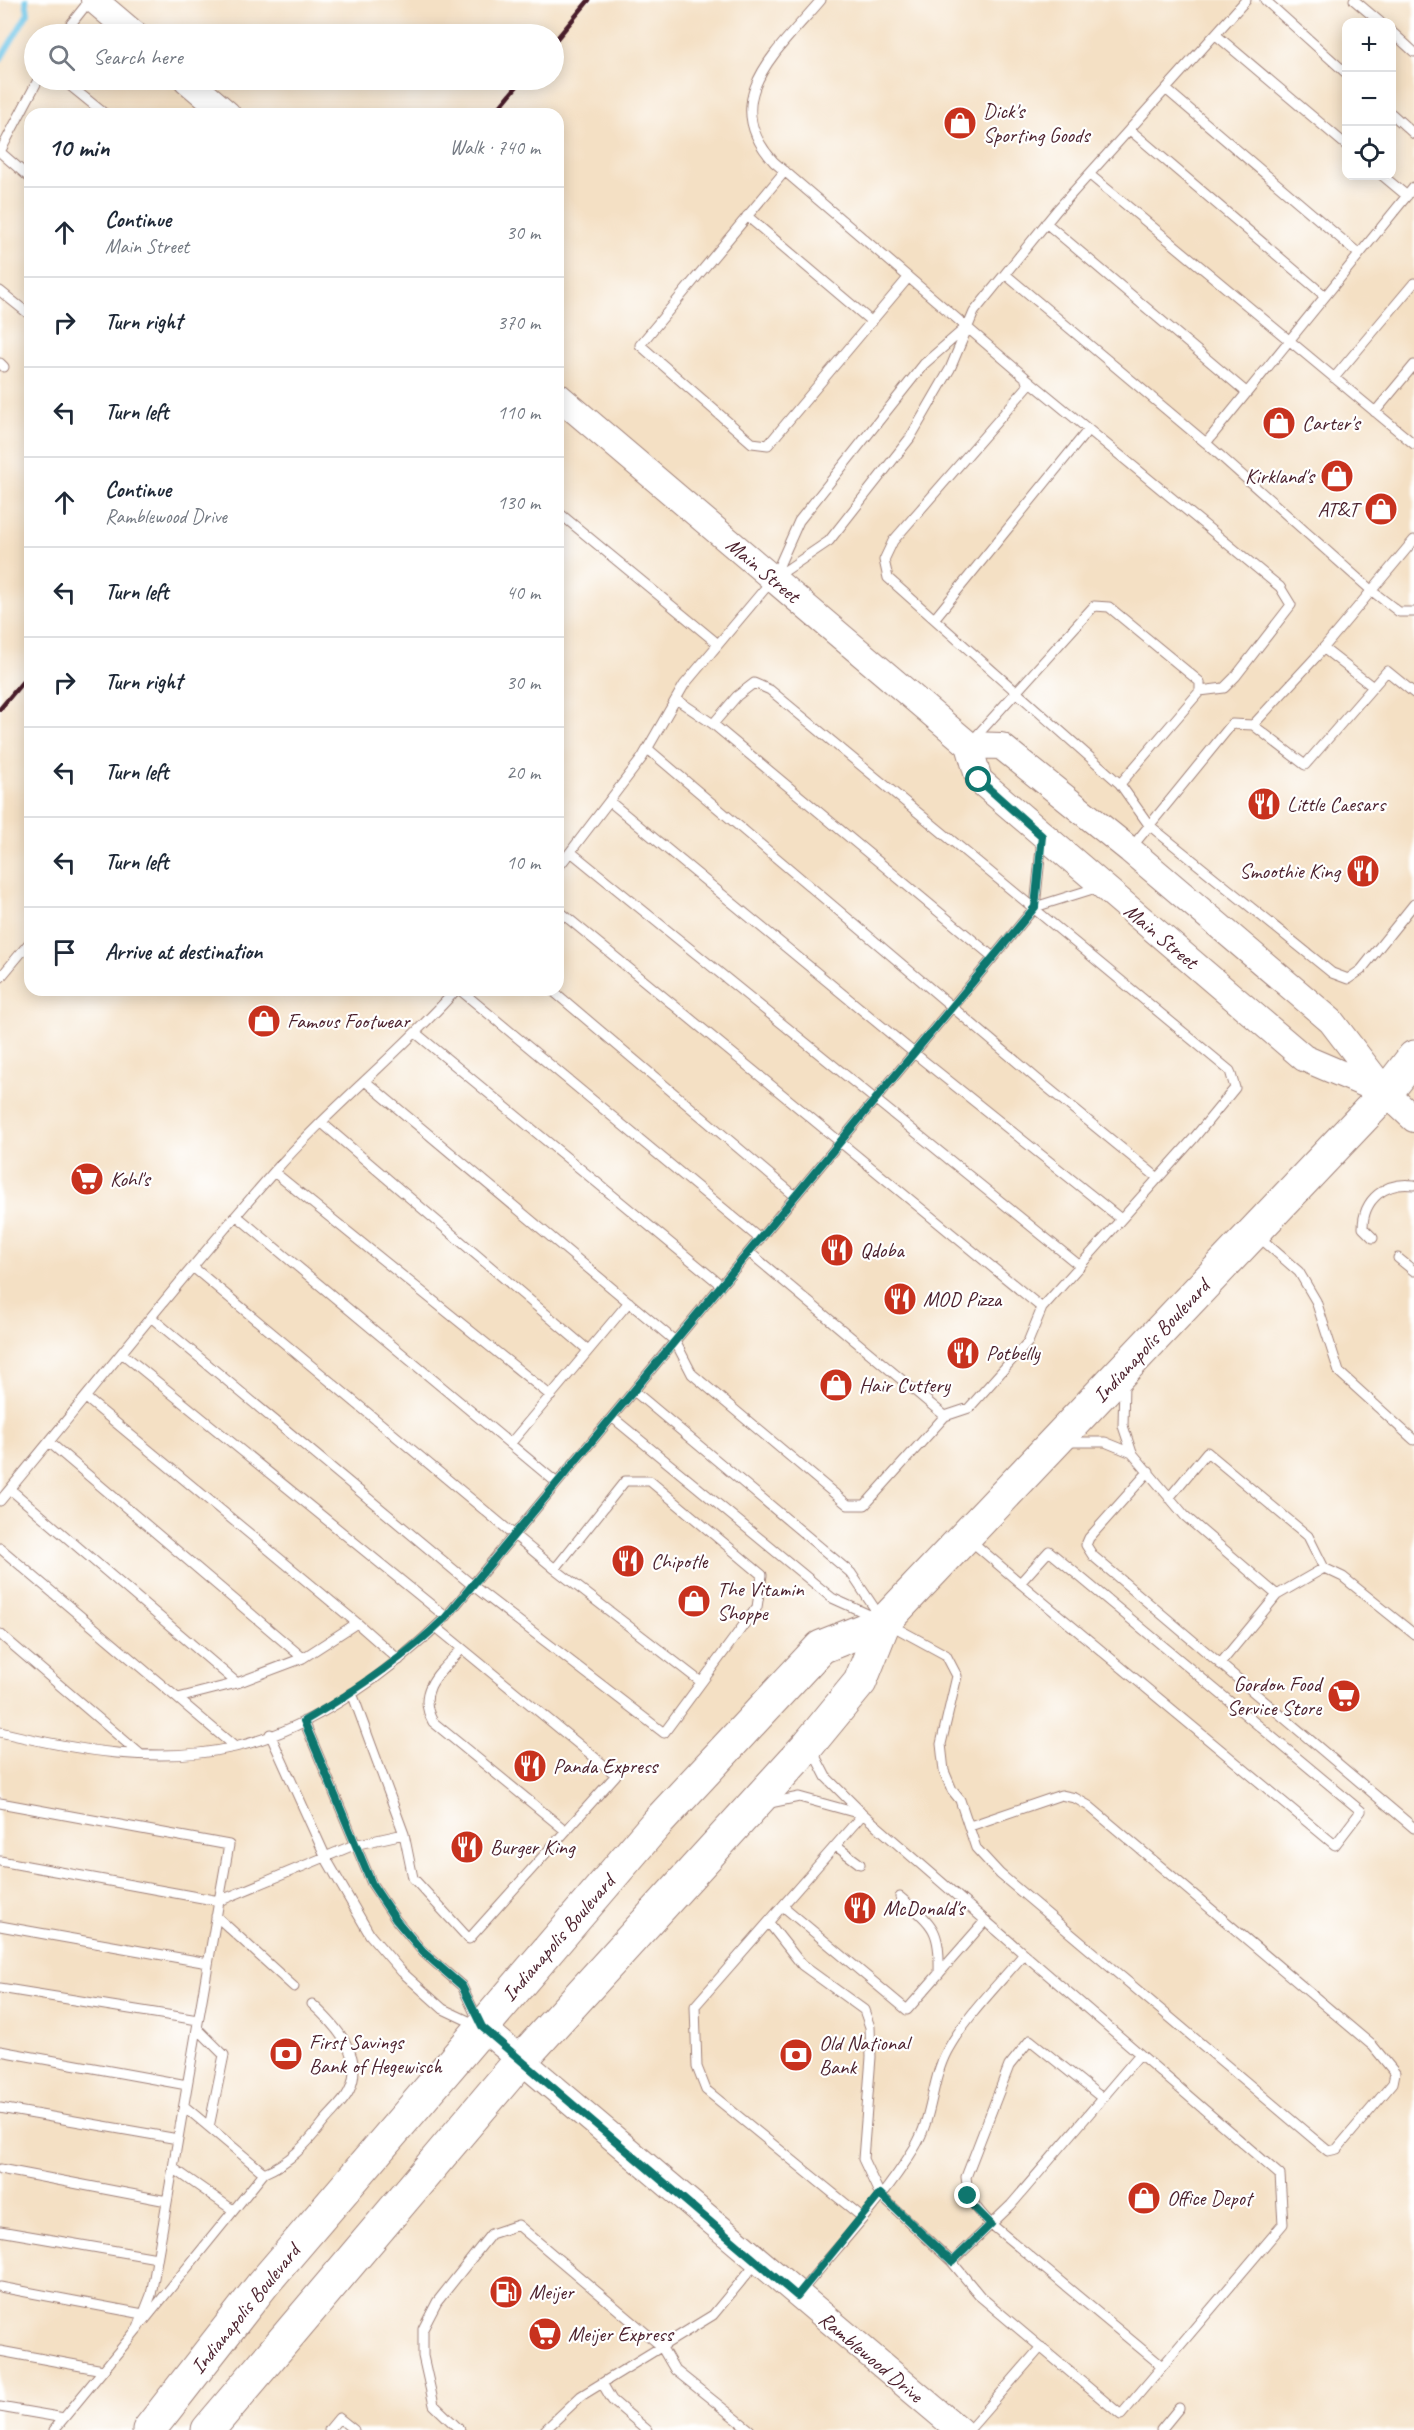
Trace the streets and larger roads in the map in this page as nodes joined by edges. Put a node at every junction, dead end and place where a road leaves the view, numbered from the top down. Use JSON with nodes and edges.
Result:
{"nodes":[{"id":1,"x":92,"y":0,"type":"edge"},
{"id":2,"x":122,"y":24,"type":"edge"},
{"id":3,"x":199,"y":90,"type":"edge"},
{"id":4,"x":220,"y":108,"type":"edge"},
{"id":5,"x":564,"y":401,"type":"edge"},
{"id":6,"x":969,"y":745,"type":"junction"},
{"id":7,"x":1414,"y":1058,"type":"edge"},
{"id":8,"x":1386,"y":1093,"type":"junction"},
{"id":9,"x":1414,"y":1119,"type":"edge"},
{"id":10,"x":884,"y":1622,"type":"junction"},
{"id":11,"x":482,"y":2027,"type":"junction"},
{"id":12,"x":521,"y":2060,"type":"junction"},
{"id":13,"x":149,"y":2430,"type":"edge"},
{"id":14,"x":208,"y":2430,"type":"edge"},
{"id":15,"x":959,"y":2430,"type":"edge"}],
"edges":[{"from":1,"to":2,"type":"street"},
{"from":3,"to":4,"type":"street"},
{"from":5,"to":6,"type":"street","name":"Main Street"},
{"from":6,"to":8,"type":"street","name":"Main Street"},
{"from":6,"to":8,"type":"street","name":"Main Street"},
{"from":7,"to":8,"type":"highway","name":"Indianapolis Boulevard"},
{"from":8,"to":9,"type":"street","name":"Main Street"},
{"from":8,"to":10,"type":"highway","name":"Indianapolis Boulevard"},
{"from":10,"to":11,"type":"highway","name":"Indianapolis Boulevard"},
{"from":10,"to":12,"type":"highway","name":"Indianapolis Boulevard"},
{"from":11,"to":12,"type":"street","name":"Ramblewood Drive"},
{"from":11,"to":13,"type":"highway","name":"Indianapolis Boulevard"},
{"from":12,"to":14,"type":"highway","name":"Indianapolis Boulevard"},
{"from":12,"to":15,"type":"street","name":"Ramblewood Drive"}]}
